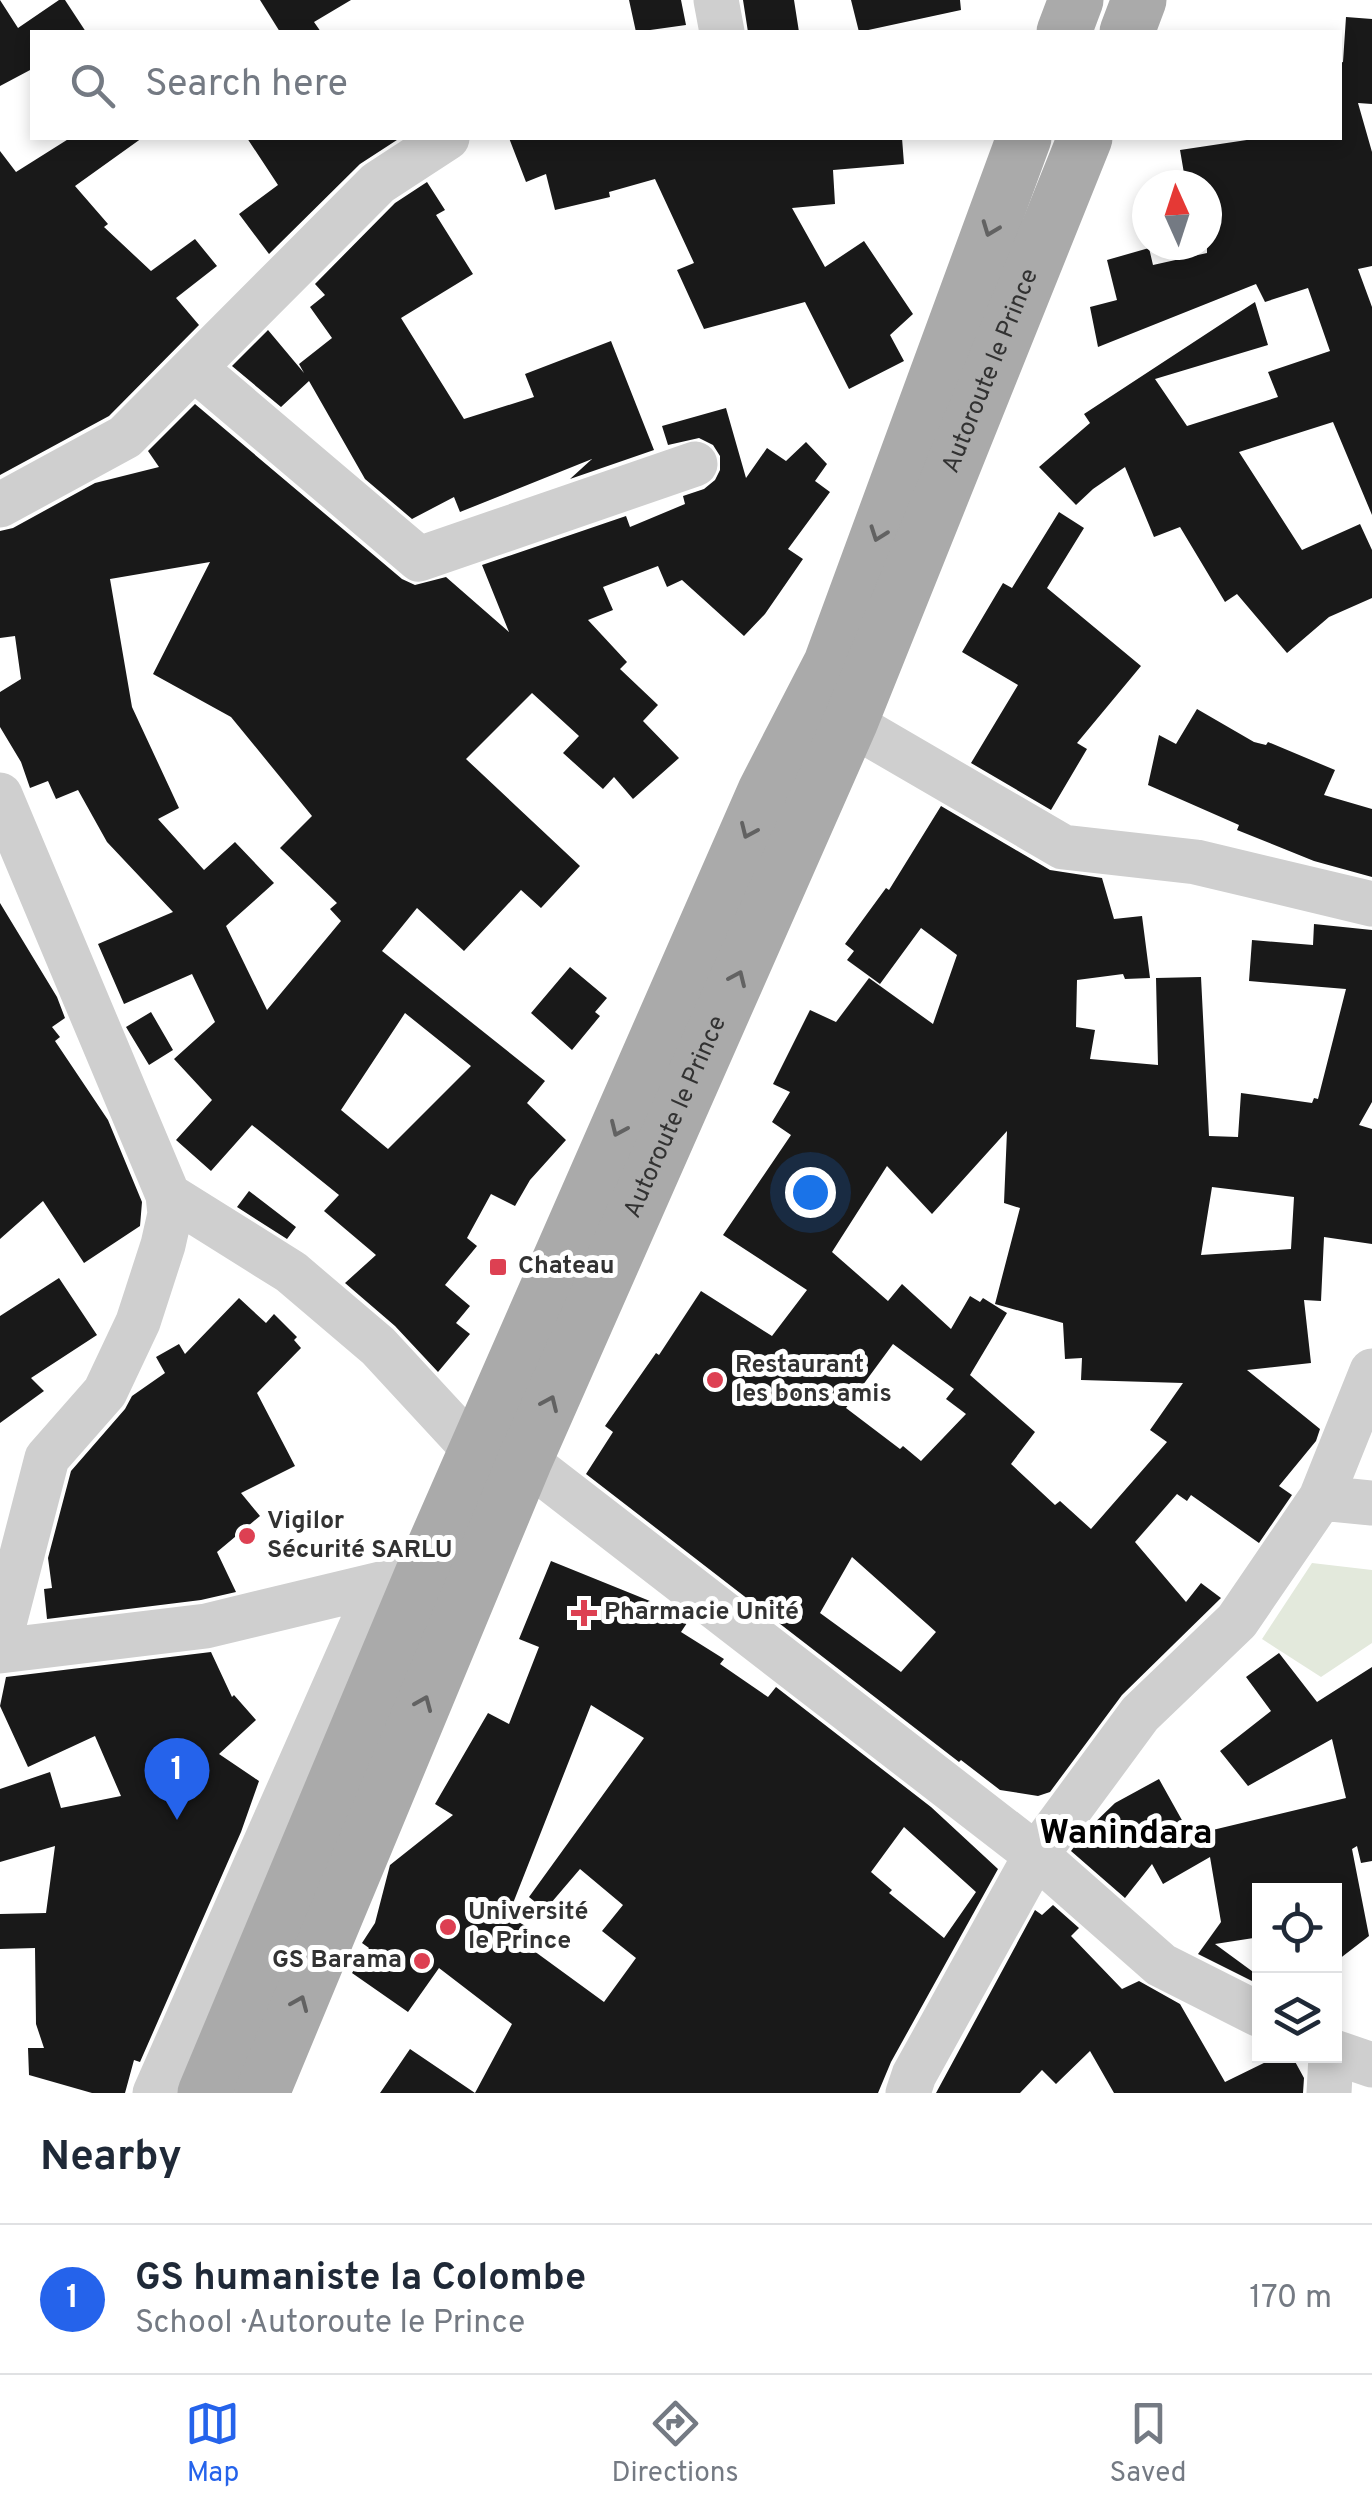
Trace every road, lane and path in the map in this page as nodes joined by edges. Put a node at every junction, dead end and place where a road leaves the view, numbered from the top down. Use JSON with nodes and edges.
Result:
{"nodes":[{"id":1,"x":716,"y":0,"type":"edge"},
{"id":2,"x":1076,"y":0,"type":"edge"},
{"id":3,"x":1139,"y":0,"type":"edge"},
{"id":4,"x":722,"y":30,"type":"edge"},
{"id":5,"x":1065,"y":30,"type":"edge"},
{"id":6,"x":1128,"y":30,"type":"edge"},
{"id":7,"x":444,"y":140,"type":"edge"},
{"id":8,"x":1023,"y":140,"type":"edge"},
{"id":9,"x":1084,"y":140,"type":"edge"},
{"id":10,"x":194,"y":368,"type":"junction"},
{"id":11,"x":696,"y":464,"type":"dead end"},
{"id":12,"x":0,"y":505,"type":"edge"},
{"id":13,"x":850,"y":723,"type":"junction"},
{"id":14,"x":0,"y":795,"type":"edge"},
{"id":15,"x":1372,"y":904,"type":"edge"},
{"id":16,"x":168,"y":1195,"type":"junction"},
{"id":17,"x":1372,"y":1371,"type":"edge"},
{"id":18,"x":501,"y":1456,"type":"junction"},
{"id":19,"x":1321,"y":1498,"type":"junction"},
{"id":20,"x":1372,"y":1503,"type":"edge"},
{"id":21,"x":401,"y":1579,"type":"junction"},
{"id":22,"x":0,"y":1638,"type":"edge"},
{"id":23,"x":0,"y":1651,"type":"edge"},
{"id":24,"x":1036,"y":1855,"type":"junction"},
{"id":25,"x":1252,"y":2011,"type":"edge"},
{"id":26,"x":1342,"y":2057,"type":"edge"},
{"id":27,"x":1332,"y":2063,"type":"edge"},
{"id":28,"x":1372,"y":2065,"type":"edge"},
{"id":29,"x":155,"y":2093,"type":"edge"},
{"id":30,"x":206,"y":2093,"type":"edge"},
{"id":31,"x":262,"y":2093,"type":"edge"},
{"id":32,"x":908,"y":2093,"type":"edge"},
{"id":33,"x":1329,"y":2093,"type":"edge"}],
"edges":[{"from":1,"to":4,"type":"street"},
{"from":2,"to":5,"type":"main road"},
{"from":3,"to":6,"type":"main road"},
{"from":7,"to":10,"type":"street"},
{"from":8,"to":18,"type":"main road","name":"Autoroute le Prince","one_way":true},
{"from":9,"to":13,"type":"main road","name":"Autoroute le Prince"},
{"from":10,"to":11,"type":"street"},
{"from":10,"to":12,"type":"street"},
{"from":13,"to":15,"type":"street"},
{"from":18,"to":13,"type":"main road","name":"Autoroute le Prince","one_way":true},
{"from":14,"to":16,"type":"street"},
{"from":16,"to":18,"type":"street"},
{"from":16,"to":22,"type":"street"},
{"from":17,"to":19,"type":"street"},
{"from":18,"to":21,"type":"main road","name":"Autoroute le Prince"},
{"from":18,"to":24,"type":"street"},
{"from":31,"to":18,"type":"main road","name":"Autoroute le Prince","one_way":true},
{"from":19,"to":20,"type":"street"},
{"from":19,"to":24,"type":"street"},
{"from":21,"to":23,"type":"street"},
{"from":21,"to":29,"type":"street"},
{"from":21,"to":30,"type":"main road","name":"Autoroute le Prince"},
{"from":24,"to":25,"type":"street"},
{"from":24,"to":32,"type":"street"},
{"from":26,"to":28,"type":"street"},
{"from":27,"to":33,"type":"street"}]}
